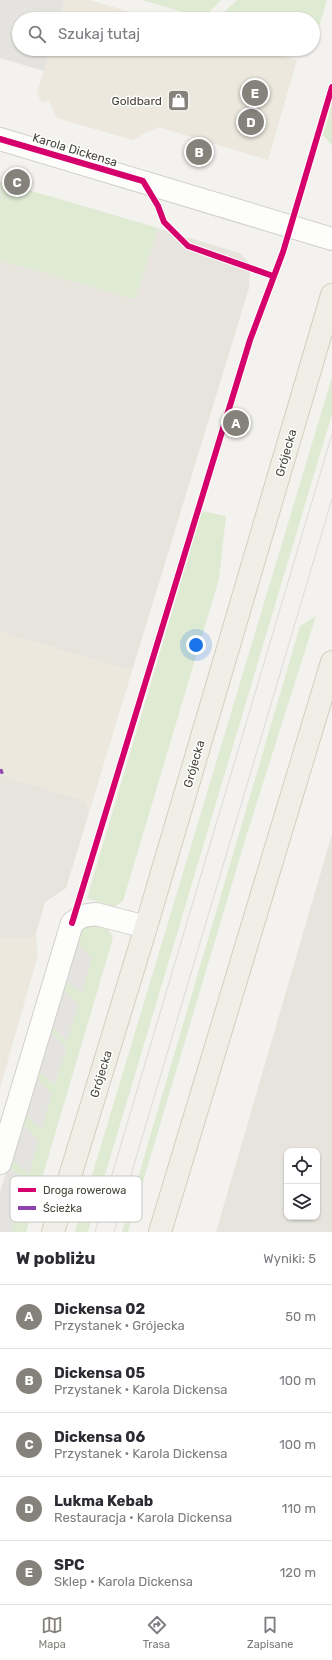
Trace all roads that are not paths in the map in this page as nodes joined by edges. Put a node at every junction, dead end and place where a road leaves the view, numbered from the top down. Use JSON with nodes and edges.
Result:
{"nodes":[{"id":1,"x":0,"y":139,"type":"edge"},
{"id":2,"x":332,"y":239,"type":"edge"},
{"id":3,"x":332,"y":295,"type":"edge"},
{"id":4,"x":332,"y":662,"type":"edge"},
{"id":5,"x":146,"y":927,"type":"junction"},
{"id":6,"x":0,"y":1163,"type":"edge"},
{"id":7,"x":70,"y":1176,"type":"edge"},
{"id":8,"x":56,"y":1222,"type":"edge"},
{"id":9,"x":53,"y":1232,"type":"edge"},
{"id":10,"x":160,"y":1232,"type":"edge"}],
"edges":[{"from":1,"to":2,"type":"street","name":"Karola Dickensa"},
{"from":3,"to":5,"type":"main road","name":"Grójecka"},
{"from":4,"to":10,"type":"main road"},
{"from":5,"to":6,"type":"street"},
{"from":5,"to":7,"type":"main road","name":"Grójecka"},
{"from":8,"to":9,"type":"main road","name":"Grójecka"}]}
